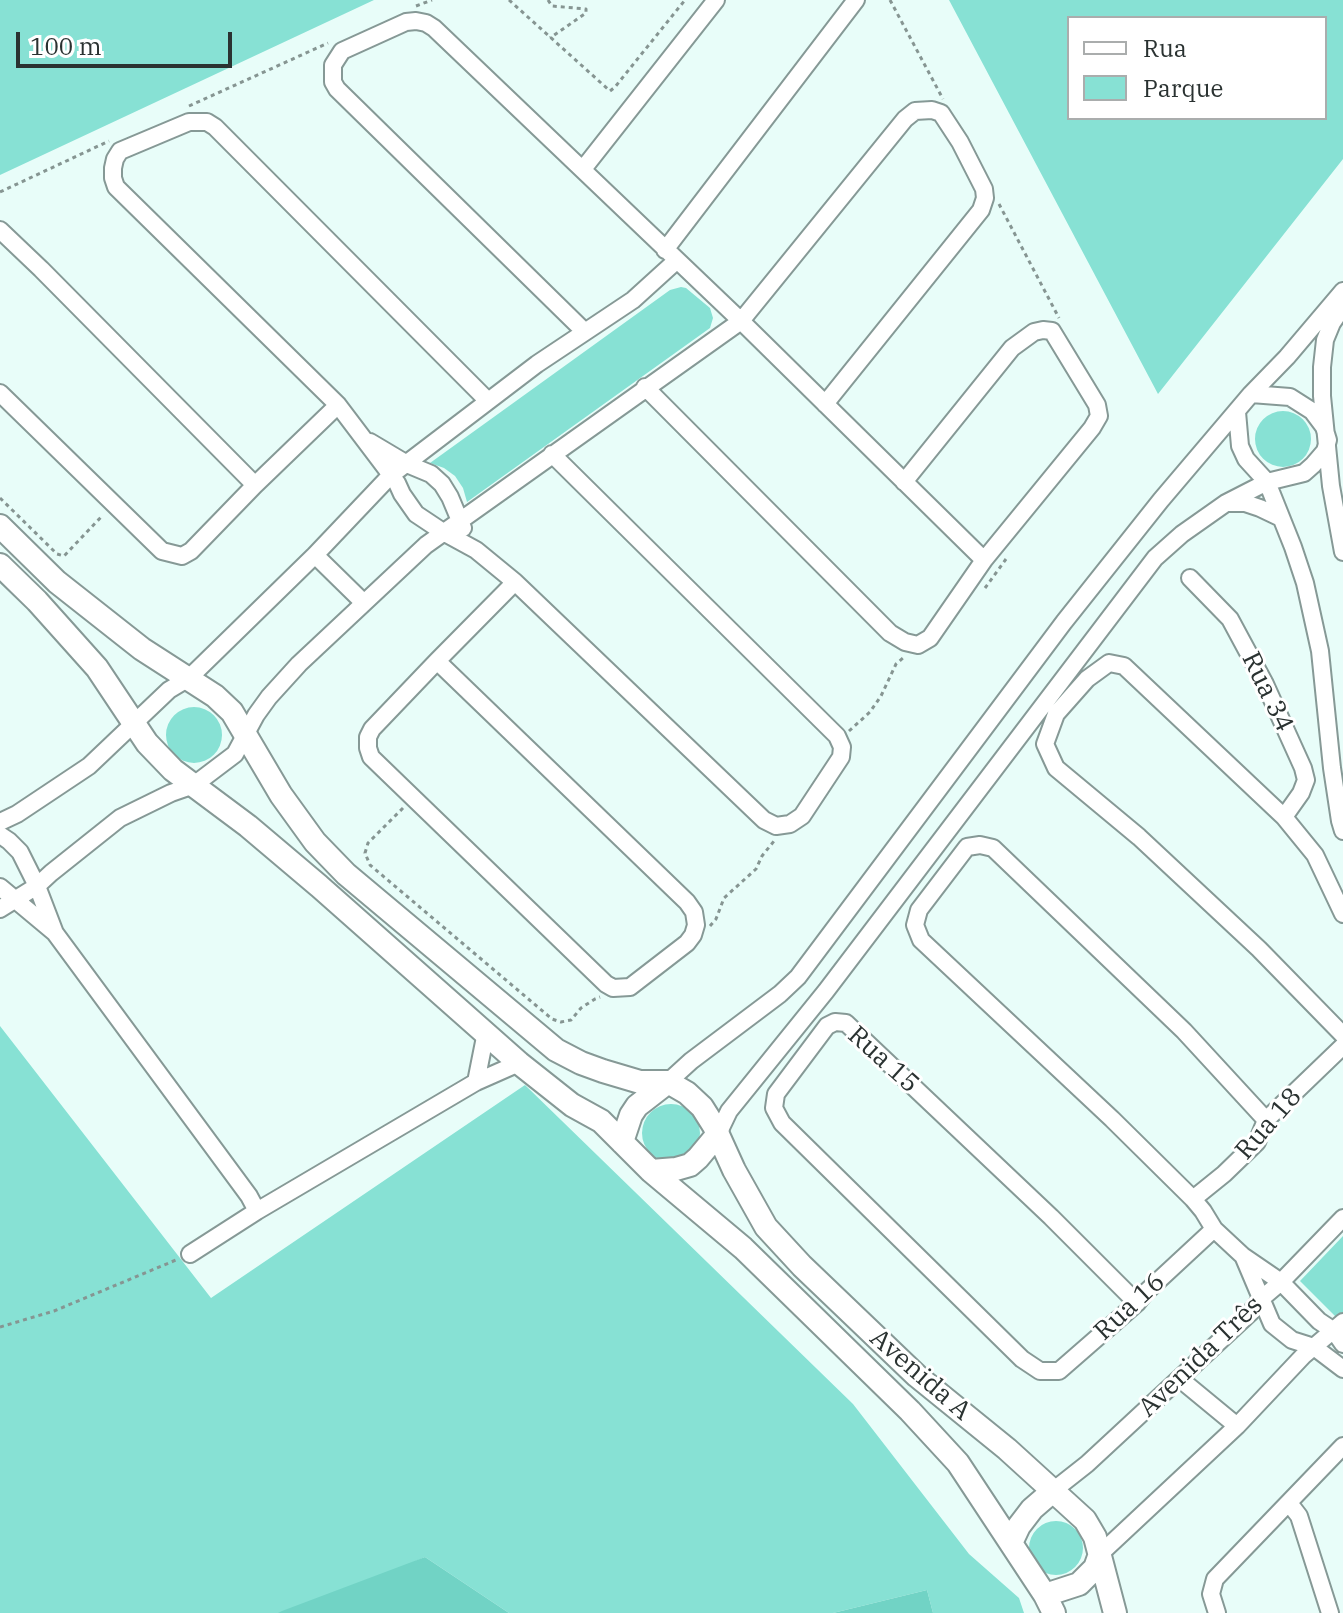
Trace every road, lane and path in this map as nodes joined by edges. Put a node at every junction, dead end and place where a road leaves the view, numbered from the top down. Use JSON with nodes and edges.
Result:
{"nodes":[{"id":1,"x":432,"y":0,"type":"edge"},
{"id":2,"x":509,"y":0,"type":"edge"},
{"id":3,"x":548,"y":0,"type":"edge"},
{"id":4,"x":685,"y":0,"type":"edge"},
{"id":5,"x":716,"y":0,"type":"edge"},
{"id":6,"x":856,"y":0,"type":"edge"},
{"id":7,"x":406,"y":11,"type":"dead end"},
{"id":8,"x":550,"y":38,"type":"junction"},
{"id":9,"x":327,"y":44,"type":"dead end"},
{"id":10,"x":189,"y":106,"type":"dead end"},
{"id":11,"x":119,"y":137,"type":"dead end"},
{"id":12,"x":583,"y":169,"type":"junction"},
{"id":13,"x":0,"y":192,"type":"edge"},
{"id":14,"x":0,"y":230,"type":"edge"},
{"id":15,"x":671,"y":256,"type":"junction"},
{"id":16,"x":1343,"y":291,"type":"edge"},
{"id":17,"x":1343,"y":307,"type":"edge"},
{"id":18,"x":741,"y":321,"type":"junction"},
{"id":19,"x":585,"y":332,"type":"junction"},
{"id":20,"x":645,"y":387,"type":"junction"},
{"id":21,"x":0,"y":393,"type":"edge"},
{"id":22,"x":1251,"y":394,"type":"junction"},
{"id":23,"x":488,"y":401,"type":"junction"},
{"id":24,"x":825,"y":404,"type":"junction"},
{"id":25,"x":338,"y":405,"type":"junction"},
{"id":26,"x":1237,"y":412,"type":"junction"},
{"id":27,"x":365,"y":439,"type":"junction"},
{"id":28,"x":1328,"y":440,"type":"junction"},
{"id":29,"x":552,"y":454,"type":"junction"},
{"id":30,"x":407,"y":464,"type":"junction"},
{"id":31,"x":390,"y":476,"type":"junction"},
{"id":32,"x":904,"y":482,"type":"junction"},
{"id":33,"x":1267,"y":482,"type":"junction"},
{"id":34,"x":255,"y":485,"type":"junction"},
{"id":35,"x":0,"y":498,"type":"edge"},
{"id":36,"x":1226,"y":503,"type":"junction"},
{"id":37,"x":114,"y":504,"type":"junction"},
{"id":38,"x":1281,"y":518,"type":"junction"},
{"id":39,"x":459,"y":521,"type":"junction"},
{"id":40,"x":0,"y":526,"type":"edge"},
{"id":41,"x":443,"y":532,"type":"junction"},
{"id":42,"x":476,"y":550,"type":"junction"},
{"id":43,"x":1343,"y":552,"type":"edge"},
{"id":44,"x":315,"y":555,"type":"junction"},
{"id":45,"x":984,"y":560,"type":"junction"},
{"id":46,"x":0,"y":565,"type":"edge"},
{"id":47,"x":1190,"y":578,"type":"dead end"},
{"id":48,"x":515,"y":582,"type":"junction"},
{"id":49,"x":364,"y":603,"type":"junction"},
{"id":50,"x":437,"y":661,"type":"junction"},
{"id":51,"x":189,"y":678,"type":"junction"},
{"id":52,"x":134,"y":723,"type":"junction"},
{"id":53,"x":246,"y":736,"type":"junction"},
{"id":54,"x":194,"y":785,"type":"junction"},
{"id":55,"x":1284,"y":817,"type":"junction"},
{"id":56,"x":0,"y":822,"type":"edge"},
{"id":57,"x":1343,"y":831,"type":"edge"},
{"id":58,"x":0,"y":835,"type":"edge"},
{"id":59,"x":37,"y":886,"type":"junction"},
{"id":60,"x":0,"y":887,"type":"edge"},
{"id":61,"x":15,"y":901,"type":"junction"},
{"id":62,"x":0,"y":909,"type":"edge"},
{"id":63,"x":1343,"y":914,"type":"edge"},
{"id":64,"x":55,"y":933,"type":"junction"},
{"id":65,"x":486,"y":1032,"type":"junction"},
{"id":66,"x":1343,"y":1035,"type":"edge"},
{"id":67,"x":1343,"y":1046,"type":"edge"},
{"id":68,"x":519,"y":1063,"type":"junction"},
{"id":69,"x":476,"y":1082,"type":"junction"},
{"id":70,"x":668,"y":1082,"type":"junction"},
{"id":71,"x":1266,"y":1120,"type":"junction"},
{"id":72,"x":601,"y":1121,"type":"junction"},
{"id":73,"x":718,"y":1134,"type":"junction"},
{"id":74,"x":622,"y":1142,"type":"junction"},
{"id":75,"x":651,"y":1171,"type":"junction"},
{"id":76,"x":1193,"y":1199,"type":"junction"},
{"id":77,"x":257,"y":1211,"type":"junction"},
{"id":78,"x":1343,"y":1218,"type":"edge"},
{"id":79,"x":1214,"y":1229,"type":"junction"},
{"id":80,"x":190,"y":1254,"type":"joint"},
{"id":81,"x":1243,"y":1256,"type":"junction"},
{"id":82,"x":1281,"y":1282,"type":"junction"},
{"id":83,"x":1261,"y":1299,"type":"junction"},
{"id":84,"x":1137,"y":1303,"type":"junction"},
{"id":85,"x":0,"y":1327,"type":"edge"},
{"id":86,"x":1340,"y":1333,"type":"edge"},
{"id":87,"x":1314,"y":1347,"type":"junction"},
{"id":88,"x":1343,"y":1369,"type":"edge"},
{"id":89,"x":1040,"y":1371,"type":"joint"},
{"id":90,"x":1180,"y":1379,"type":"junction"},
{"id":91,"x":1237,"y":1426,"type":"junction"},
{"id":92,"x":1343,"y":1446,"type":"edge"},
{"id":93,"x":1054,"y":1490,"type":"junction"},
{"id":94,"x":1289,"y":1503,"type":"junction"},
{"id":95,"x":1011,"y":1543,"type":"junction"},
{"id":96,"x":1100,"y":1554,"type":"junction"},
{"id":97,"x":1050,"y":1604,"type":"edge"},
{"id":98,"x":1115,"y":1613,"type":"edge"},
{"id":99,"x":1217,"y":1613,"type":"edge"},
{"id":100,"x":1330,"y":1613,"type":"edge"}],
"edges":[{"from":1,"to":7,"type":"path"},
{"from":2,"to":8,"type":"path"},
{"from":3,"to":8,"type":"path"},
{"from":4,"to":8,"type":"path"},
{"from":5,"to":12,"type":"street"},
{"from":6,"to":15,"type":"street"},
{"from":9,"to":10,"type":"path"},
{"from":11,"to":13,"type":"path"},
{"from":12,"to":15,"type":"street"},
{"from":12,"to":19,"type":"street"},
{"from":14,"to":34,"type":"street"},
{"from":15,"to":18,"type":"street"},
{"from":15,"to":19,"type":"street"},
{"from":16,"to":22,"type":"street"},
{"from":17,"to":28,"type":"street"},
{"from":18,"to":20,"type":"street"},
{"from":18,"to":24,"type":"street"},
{"from":18,"to":24,"type":"street"},
{"from":19,"to":23,"type":"street"},
{"from":20,"to":29,"type":"street"},
{"from":20,"to":45,"type":"street"},
{"from":21,"to":37,"type":"street"},
{"from":22,"to":26,"type":"street"},
{"from":22,"to":28,"type":"street"},
{"from":23,"to":25,"type":"street"},
{"from":23,"to":30,"type":"street"},
{"from":24,"to":32,"type":"street"},
{"from":25,"to":27,"type":"street"},
{"from":25,"to":34,"type":"street"},
{"from":26,"to":33,"type":"street"},
{"from":26,"to":70,"type":"street"},
{"from":27,"to":30,"type":"street"},
{"from":27,"to":31,"type":"street"},
{"from":28,"to":33,"type":"street"},
{"from":28,"to":43,"type":"street"},
{"from":29,"to":39,"type":"street"},
{"from":29,"to":48,"type":"street"},
{"from":30,"to":31,"type":"street"},
{"from":30,"to":39,"type":"street"},
{"from":31,"to":41,"type":"street"},
{"from":31,"to":44,"type":"street"},
{"from":32,"to":45,"type":"street"},
{"from":32,"to":45,"type":"street"},
{"from":33,"to":36,"type":"street"},
{"from":33,"to":38,"type":"street"},
{"from":34,"to":37,"type":"street"},
{"from":35,"to":37,"type":"path"},
{"from":36,"to":38,"type":"street"},
{"from":36,"to":73,"type":"street"},
{"from":38,"to":57,"type":"street"},
{"from":39,"to":41,"type":"street"},
{"from":39,"to":42,"type":"street"},
{"from":40,"to":51,"type":"main road"},
{"from":41,"to":42,"type":"street"},
{"from":41,"to":49,"type":"street"},
{"from":42,"to":48,"type":"street"},
{"from":44,"to":49,"type":"street"},
{"from":44,"to":51,"type":"street"},
{"from":46,"to":52,"type":"main road"},
{"from":47,"to":55,"type":"street","name":"Rua 34"},
{"from":48,"to":50,"type":"street"},
{"from":49,"to":53,"type":"street"},
{"from":50,"to":50,"type":"street"},
{"from":51,"to":52,"type":"street"},
{"from":51,"to":53,"type":"main road"},
{"from":52,"to":54,"type":"main road"},
{"from":52,"to":56,"type":"street"},
{"from":53,"to":54,"type":"street"},
{"from":53,"to":70,"type":"main road"},
{"from":54,"to":59,"type":"street"},
{"from":54,"to":65,"type":"main road","name":"Avenida A"},
{"from":55,"to":63,"type":"street"},
{"from":55,"to":66,"type":"street"},
{"from":58,"to":59,"type":"street"},
{"from":59,"to":61,"type":"street"},
{"from":59,"to":64,"type":"street"},
{"from":60,"to":61,"type":"street"},
{"from":61,"to":62,"type":"street"},
{"from":61,"to":64,"type":"street"},
{"from":64,"to":77,"type":"street"},
{"from":65,"to":68,"type":"main road","name":"Avenida A"},
{"from":65,"to":69,"type":"street"},
{"from":67,"to":71,"type":"street","name":"Rua 18"},
{"from":68,"to":69,"type":"street"},
{"from":68,"to":72,"type":"main road","name":"Avenida A"},
{"from":69,"to":77,"type":"street"},
{"from":70,"to":72,"type":"main road"},
{"from":70,"to":73,"type":"main road"},
{"from":70,"to":74,"type":"main road"},
{"from":71,"to":76,"type":"street","name":"Rua 18"},
{"from":71,"to":76,"type":"street"},
{"from":72,"to":74,"type":"main road","name":"Avenida A"},
{"from":73,"to":75,"type":"main road"},
{"from":73,"to":93,"type":"main road","name":"Avenida A"},
{"from":74,"to":75,"type":"main road","name":"Avenida A"},
{"from":75,"to":95,"type":"main road","name":"Avenida A"},
{"from":76,"to":79,"type":"street"},
{"from":77,"to":80,"type":"street"},
{"from":78,"to":82,"type":"street","name":"Avenida Três"},
{"from":79,"to":81,"type":"street"},
{"from":79,"to":84,"type":"street","name":"Rua 16"},
{"from":80,"to":85,"type":"path"},
{"from":81,"to":82,"type":"street"},
{"from":81,"to":83,"type":"street"},
{"from":82,"to":83,"type":"street","name":"Avenida Três"},
{"from":82,"to":86,"type":"street"},
{"from":83,"to":87,"type":"street"},
{"from":83,"to":90,"type":"street","name":"Avenida Três"},
{"from":84,"to":89,"type":"street","name":"Rua 16"},
{"from":84,"to":89,"type":"street","name":"Rua 15"},
{"from":86,"to":87,"type":"street"},
{"from":87,"to":88,"type":"street"},
{"from":87,"to":91,"type":"street"},
{"from":90,"to":91,"type":"street"},
{"from":90,"to":93,"type":"street","name":"Avenida Três"},
{"from":91,"to":96,"type":"street"},
{"from":92,"to":94,"type":"street"},
{"from":93,"to":95,"type":"main road"},
{"from":93,"to":96,"type":"main road","name":"Avenida A"},
{"from":94,"to":99,"type":"street"},
{"from":94,"to":100,"type":"street"},
{"from":95,"to":97,"type":"main road","name":"Avenida A"},
{"from":96,"to":97,"type":"main road"},
{"from":96,"to":98,"type":"main road","name":"Avenida A"}]}
